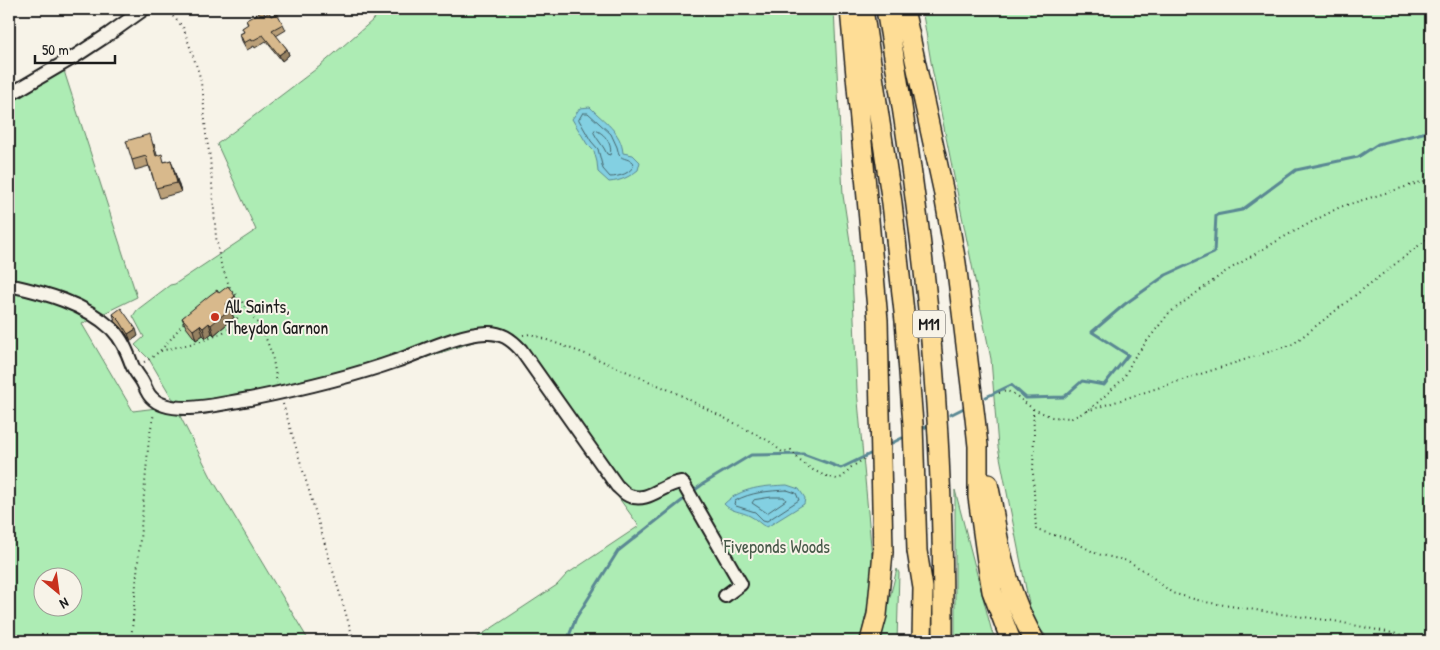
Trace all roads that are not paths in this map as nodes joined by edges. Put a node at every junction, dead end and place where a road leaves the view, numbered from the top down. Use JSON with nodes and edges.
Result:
{"nodes":[{"id":1,"x":144,"y":9,"type":"edge"},
{"id":2,"x":850,"y":9,"type":"edge"},
{"id":3,"x":864,"y":9,"type":"edge"},
{"id":4,"x":886,"y":9,"type":"edge"},
{"id":5,"x":904,"y":9,"type":"edge"},
{"id":6,"x":9,"y":94,"type":"edge"},
{"id":7,"x":9,"y":286,"type":"edge"},
{"id":8,"x":978,"y":446,"type":"junction"},
{"id":9,"x":917,"y":551,"type":"junction"},
{"id":10,"x":725,"y":596,"type":"dead end"},
{"id":11,"x":870,"y":641,"type":"edge"},
{"id":12,"x":911,"y":641,"type":"edge"},
{"id":13,"x":922,"y":641,"type":"edge"},
{"id":14,"x":943,"y":641,"type":"edge"},
{"id":15,"x":1011,"y":641,"type":"edge"},
{"id":16,"x":1035,"y":641,"type":"edge"}],
"edges":[{"from":1,"to":6,"type":"street"},
{"from":2,"to":11,"type":"highway"},
{"from":3,"to":9,"type":"highway","number":"M11"},
{"from":4,"to":14,"type":"highway","number":"M11"},
{"from":5,"to":8,"type":"highway"},
{"from":7,"to":10,"type":"street"},
{"from":8,"to":15,"type":"highway"},
{"from":8,"to":16,"type":"highway"},
{"from":9,"to":12,"type":"highway"},
{"from":9,"to":13,"type":"highway","number":"M11"}]}
